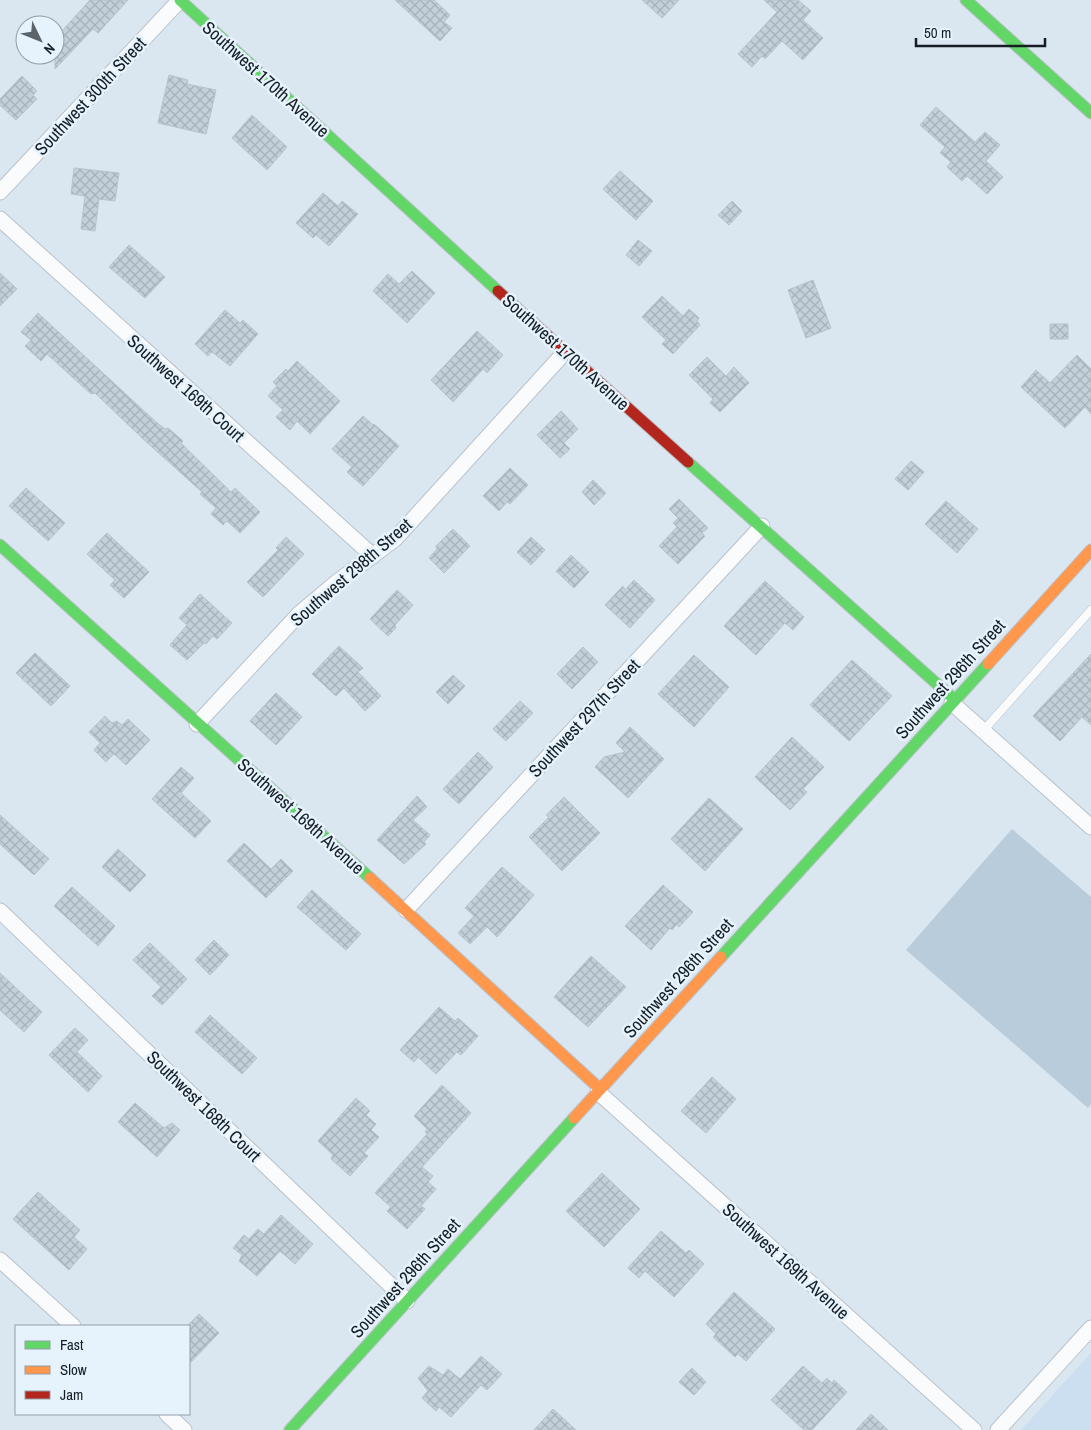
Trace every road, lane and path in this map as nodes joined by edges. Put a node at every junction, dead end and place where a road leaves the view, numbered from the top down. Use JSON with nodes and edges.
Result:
{"nodes":[{"id":1,"x":180,"y":0,"type":"edge"},
{"id":2,"x":966,"y":0,"type":"edge"},
{"id":3,"x":1091,"y":113,"type":"edge"},
{"id":4,"x":0,"y":192,"type":"edge"},
{"id":5,"x":0,"y":219,"type":"edge"},
{"id":6,"x":565,"y":352,"type":"junction"},
{"id":7,"x":762,"y":526,"type":"junction"},
{"id":8,"x":0,"y":545,"type":"edge"},
{"id":9,"x":1091,"y":550,"type":"edge"},
{"id":10,"x":373,"y":556,"type":"junction"},
{"id":11,"x":1091,"y":610,"type":"edge"},
{"id":12,"x":954,"y":702,"type":"junction"},
{"id":13,"x":197,"y":724,"type":"junction"},
{"id":14,"x":983,"y":731,"type":"junction"},
{"id":15,"x":1091,"y":827,"type":"edge"},
{"id":16,"x":406,"y":910,"type":"junction"},
{"id":17,"x":0,"y":911,"type":"edge"},
{"id":18,"x":599,"y":1090,"type":"junction"},
{"id":19,"x":0,"y":1260,"type":"edge"},
{"id":20,"x":407,"y":1301,"type":"junction"},
{"id":21,"x":72,"y":1325,"type":"edge"},
{"id":22,"x":1091,"y":1328,"type":"edge"},
{"id":23,"x":168,"y":1415,"type":"edge"},
{"id":24,"x":184,"y":1430,"type":"edge"},
{"id":25,"x":290,"y":1430,"type":"edge"},
{"id":26,"x":974,"y":1430,"type":"edge"},
{"id":27,"x":998,"y":1430,"type":"edge"}],
"edges":[{"from":1,"to":4,"type":"street","name":"Southwest 300th Street"},
{"from":1,"to":6,"type":"street","name":"Southwest 170th Avenue"},
{"from":2,"to":3,"type":"street"},
{"from":5,"to":10,"type":"street","name":"Southwest 169th Court"},
{"from":6,"to":7,"type":"street","name":"Southwest 170th Avenue"},
{"from":6,"to":10,"type":"street","name":"Southwest 298th Street"},
{"from":7,"to":12,"type":"street","name":"Southwest 170th Avenue"},
{"from":7,"to":16,"type":"street","name":"Southwest 297th Street"},
{"from":8,"to":13,"type":"street","name":"Southwest 169th Avenue"},
{"from":9,"to":12,"type":"street","name":"Southwest 296th Street"},
{"from":10,"to":13,"type":"street","name":"Southwest 298th Street"},
{"from":11,"to":14,"type":"lane"},
{"from":12,"to":14,"type":"street","name":"Southwest 170th Avenue"},
{"from":12,"to":18,"type":"street","name":"Southwest 296th Street"},
{"from":13,"to":16,"type":"street","name":"Southwest 169th Avenue"},
{"from":14,"to":15,"type":"street","name":"Southwest 170th Avenue"},
{"from":16,"to":18,"type":"street","name":"Southwest 169th Avenue"},
{"from":17,"to":20,"type":"street","name":"Southwest 168th Court"},
{"from":18,"to":20,"type":"street","name":"Southwest 296th Street"},
{"from":18,"to":26,"type":"street","name":"Southwest 169th Avenue"},
{"from":19,"to":21,"type":"street"},
{"from":20,"to":25,"type":"street","name":"Southwest 296th Street"},
{"from":22,"to":27,"type":"street"},
{"from":23,"to":24,"type":"street"}]}
